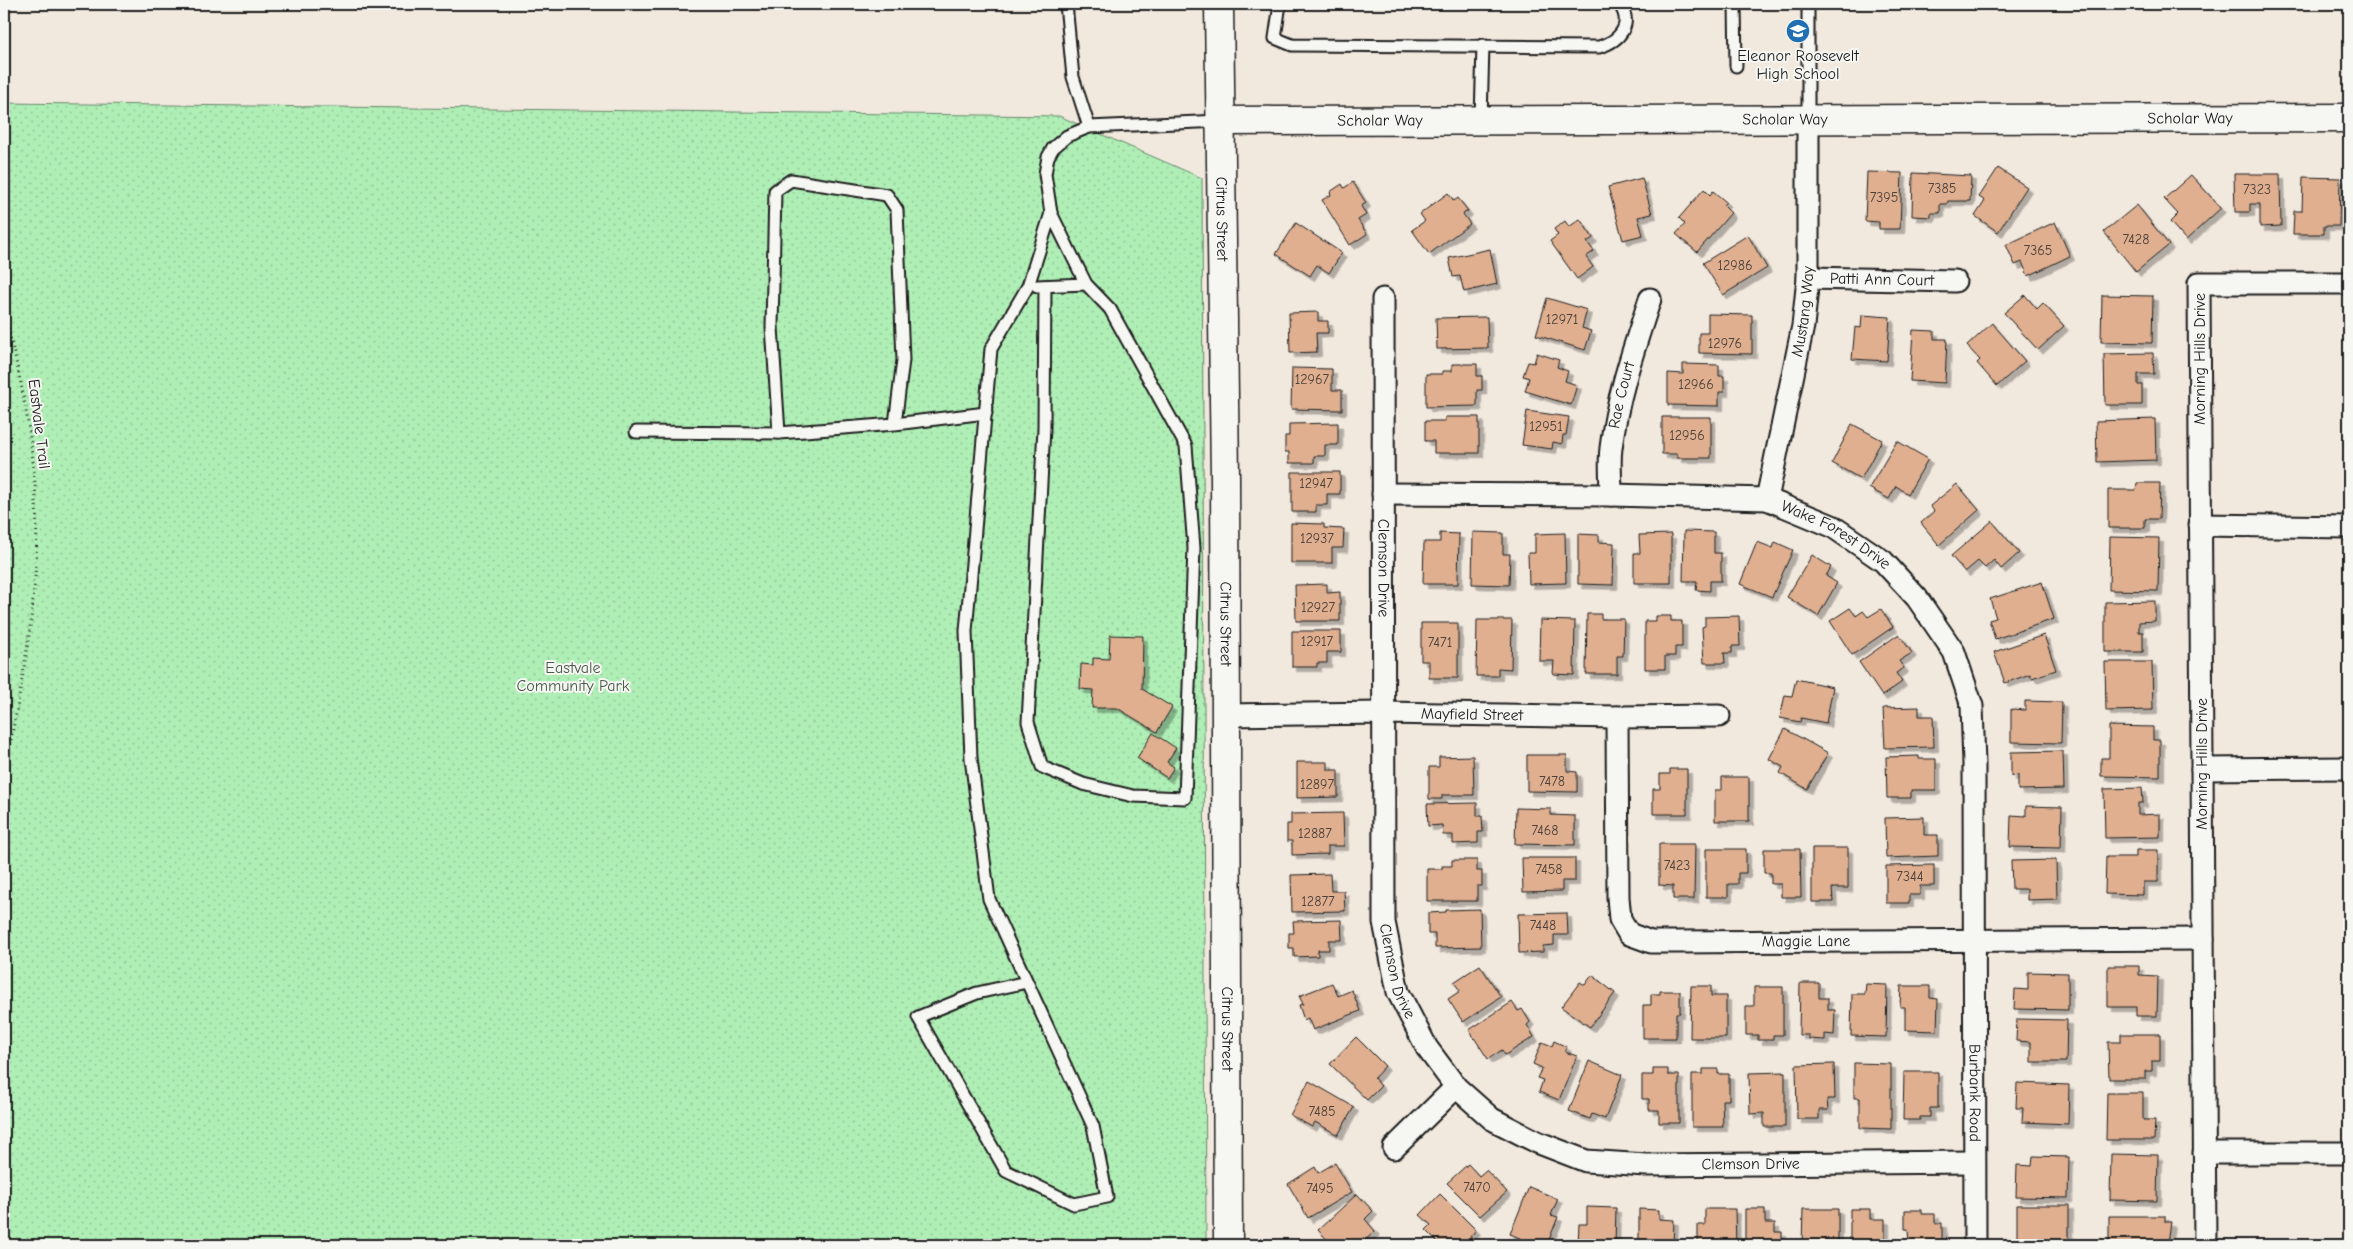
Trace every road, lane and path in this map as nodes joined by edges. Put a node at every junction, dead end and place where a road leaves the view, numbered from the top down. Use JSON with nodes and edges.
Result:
{"nodes":[{"id":1,"x":1066,"y":4,"type":"edge"},
{"id":2,"x":1219,"y":4,"type":"edge"},
{"id":3,"x":1280,"y":4,"type":"edge"},
{"id":4,"x":1619,"y":4,"type":"edge"},
{"id":5,"x":1735,"y":4,"type":"edge"},
{"id":6,"x":1808,"y":4,"type":"edge"},
{"id":7,"x":1483,"y":45,"type":"junction"},
{"id":8,"x":1736,"y":66,"type":"dead end"},
{"id":9,"x":2349,"y":118,"type":"edge"},
{"id":10,"x":1482,"y":120,"type":"junction"},
{"id":11,"x":1808,"y":120,"type":"junction"},
{"id":12,"x":1220,"y":121,"type":"junction"},
{"id":13,"x":1089,"y":127,"type":"junction"},
{"id":14,"x":1051,"y":213,"type":"junction"},
{"id":15,"x":1808,"y":278,"type":"junction"},
{"id":16,"x":1955,"y":281,"type":"dead end"},
{"id":17,"x":2349,"y":283,"type":"edge"},
{"id":18,"x":1086,"y":284,"type":"junction"},
{"id":19,"x":1028,"y":286,"type":"junction"},
{"id":20,"x":1045,"y":286,"type":"junction"},
{"id":21,"x":1383,"y":299,"type":"dead end"},
{"id":22,"x":1650,"y":299,"type":"dead end"},
{"id":23,"x":4,"y":314,"type":"edge"},
{"id":24,"x":986,"y":413,"type":"junction"},
{"id":25,"x":895,"y":424,"type":"junction"},
{"id":26,"x":636,"y":432,"type":"dead end"},
{"id":27,"x":779,"y":433,"type":"junction"},
{"id":28,"x":1383,"y":494,"type":"junction"},
{"id":29,"x":1611,"y":495,"type":"junction"},
{"id":30,"x":1767,"y":499,"type":"junction"},
{"id":31,"x":2200,"y":525,"type":"junction"},
{"id":32,"x":2349,"y":527,"type":"edge"},
{"id":33,"x":1383,"y":713,"type":"junction"},
{"id":34,"x":1226,"y":715,"type":"junction"},
{"id":35,"x":1719,"y":716,"type":"dead end"},
{"id":36,"x":1617,"y":717,"type":"junction"},
{"id":37,"x":2349,"y":768,"type":"edge"},
{"id":38,"x":2202,"y":769,"type":"junction"},
{"id":39,"x":4,"y":776,"type":"edge"},
{"id":40,"x":2203,"y":939,"type":"junction"},
{"id":41,"x":1974,"y":941,"type":"junction"},
{"id":42,"x":1027,"y":982,"type":"junction"},
{"id":43,"x":1456,"y":1087,"type":"junction"},
{"id":44,"x":1394,"y":1148,"type":"dead end"},
{"id":45,"x":2204,"y":1153,"type":"junction"},
{"id":46,"x":2349,"y":1153,"type":"edge"},
{"id":47,"x":1974,"y":1162,"type":"junction"},
{"id":48,"x":1228,"y":1245,"type":"edge"},
{"id":49,"x":1975,"y":1245,"type":"edge"},
{"id":50,"x":2205,"y":1245,"type":"edge"}],
"edges":[{"from":1,"to":13,"type":"lane"},
{"from":2,"to":12,"type":"street","name":"Citrus Street"},
{"from":3,"to":7,"type":"lane"},
{"from":4,"to":7,"type":"lane"},
{"from":5,"to":8,"type":"lane"},
{"from":6,"to":11,"type":"lane"},
{"from":7,"to":10,"type":"lane"},
{"from":9,"to":11,"type":"street","name":"Scholar Way"},
{"from":10,"to":11,"type":"street","name":"Scholar Way"},
{"from":10,"to":12,"type":"street","name":"Scholar Way"},
{"from":11,"to":15,"type":"street","name":"Mustang Way"},
{"from":12,"to":13,"type":"lane"},
{"from":12,"to":34,"type":"street","name":"Citrus Street"},
{"from":13,"to":14,"type":"lane"},
{"from":14,"to":18,"type":"lane"},
{"from":14,"to":19,"type":"lane"},
{"from":15,"to":16,"type":"street","name":"Patti Ann Court"},
{"from":15,"to":30,"type":"street","name":"Mustang Way"},
{"from":17,"to":31,"type":"street","name":"Morning Hills Drive"},
{"from":18,"to":20,"type":"lane"},
{"from":18,"to":20,"type":"lane"},
{"from":19,"to":20,"type":"lane"},
{"from":19,"to":24,"type":"lane"},
{"from":21,"to":28,"type":"street","name":"Clemson Drive"},
{"from":22,"to":29,"type":"street","name":"Rae Court"},
{"from":23,"to":39,"type":"path","name":"Eastvale Trail"},
{"from":24,"to":25,"type":"lane"},
{"from":24,"to":42,"type":"lane"},
{"from":25,"to":27,"type":"lane"},
{"from":25,"to":27,"type":"lane"},
{"from":26,"to":27,"type":"lane"},
{"from":28,"to":29,"type":"street","name":"Wake Forest Drive"},
{"from":28,"to":33,"type":"street","name":"Clemson Drive"},
{"from":29,"to":30,"type":"street","name":"Wake Forest Drive"},
{"from":30,"to":41,"type":"street","name":"Wake Forest Drive"},
{"from":31,"to":32,"type":"street"},
{"from":31,"to":38,"type":"street","name":"Morning Hills Drive"},
{"from":33,"to":34,"type":"street","name":"Mayfield Street"},
{"from":33,"to":36,"type":"street","name":"Mayfield Street"},
{"from":33,"to":43,"type":"street","name":"Clemson Drive"},
{"from":34,"to":48,"type":"street","name":"Citrus Street"},
{"from":35,"to":36,"type":"street","name":"Mayfield Street"},
{"from":36,"to":41,"type":"street","name":"Maggie Lane"},
{"from":37,"to":38,"type":"street"},
{"from":38,"to":40,"type":"street","name":"Morning Hills Drive"},
{"from":40,"to":41,"type":"street","name":"Maggie Lane"},
{"from":40,"to":45,"type":"street","name":"Morning Hills Drive"},
{"from":41,"to":47,"type":"street","name":"Burbank Road"},
{"from":42,"to":42,"type":"lane"},
{"from":43,"to":44,"type":"street"},
{"from":43,"to":47,"type":"street","name":"Clemson Drive"},
{"from":45,"to":46,"type":"street"},
{"from":45,"to":50,"type":"street","name":"Morning Hills Drive"},
{"from":47,"to":49,"type":"street","name":"Burbank Road"}]}
